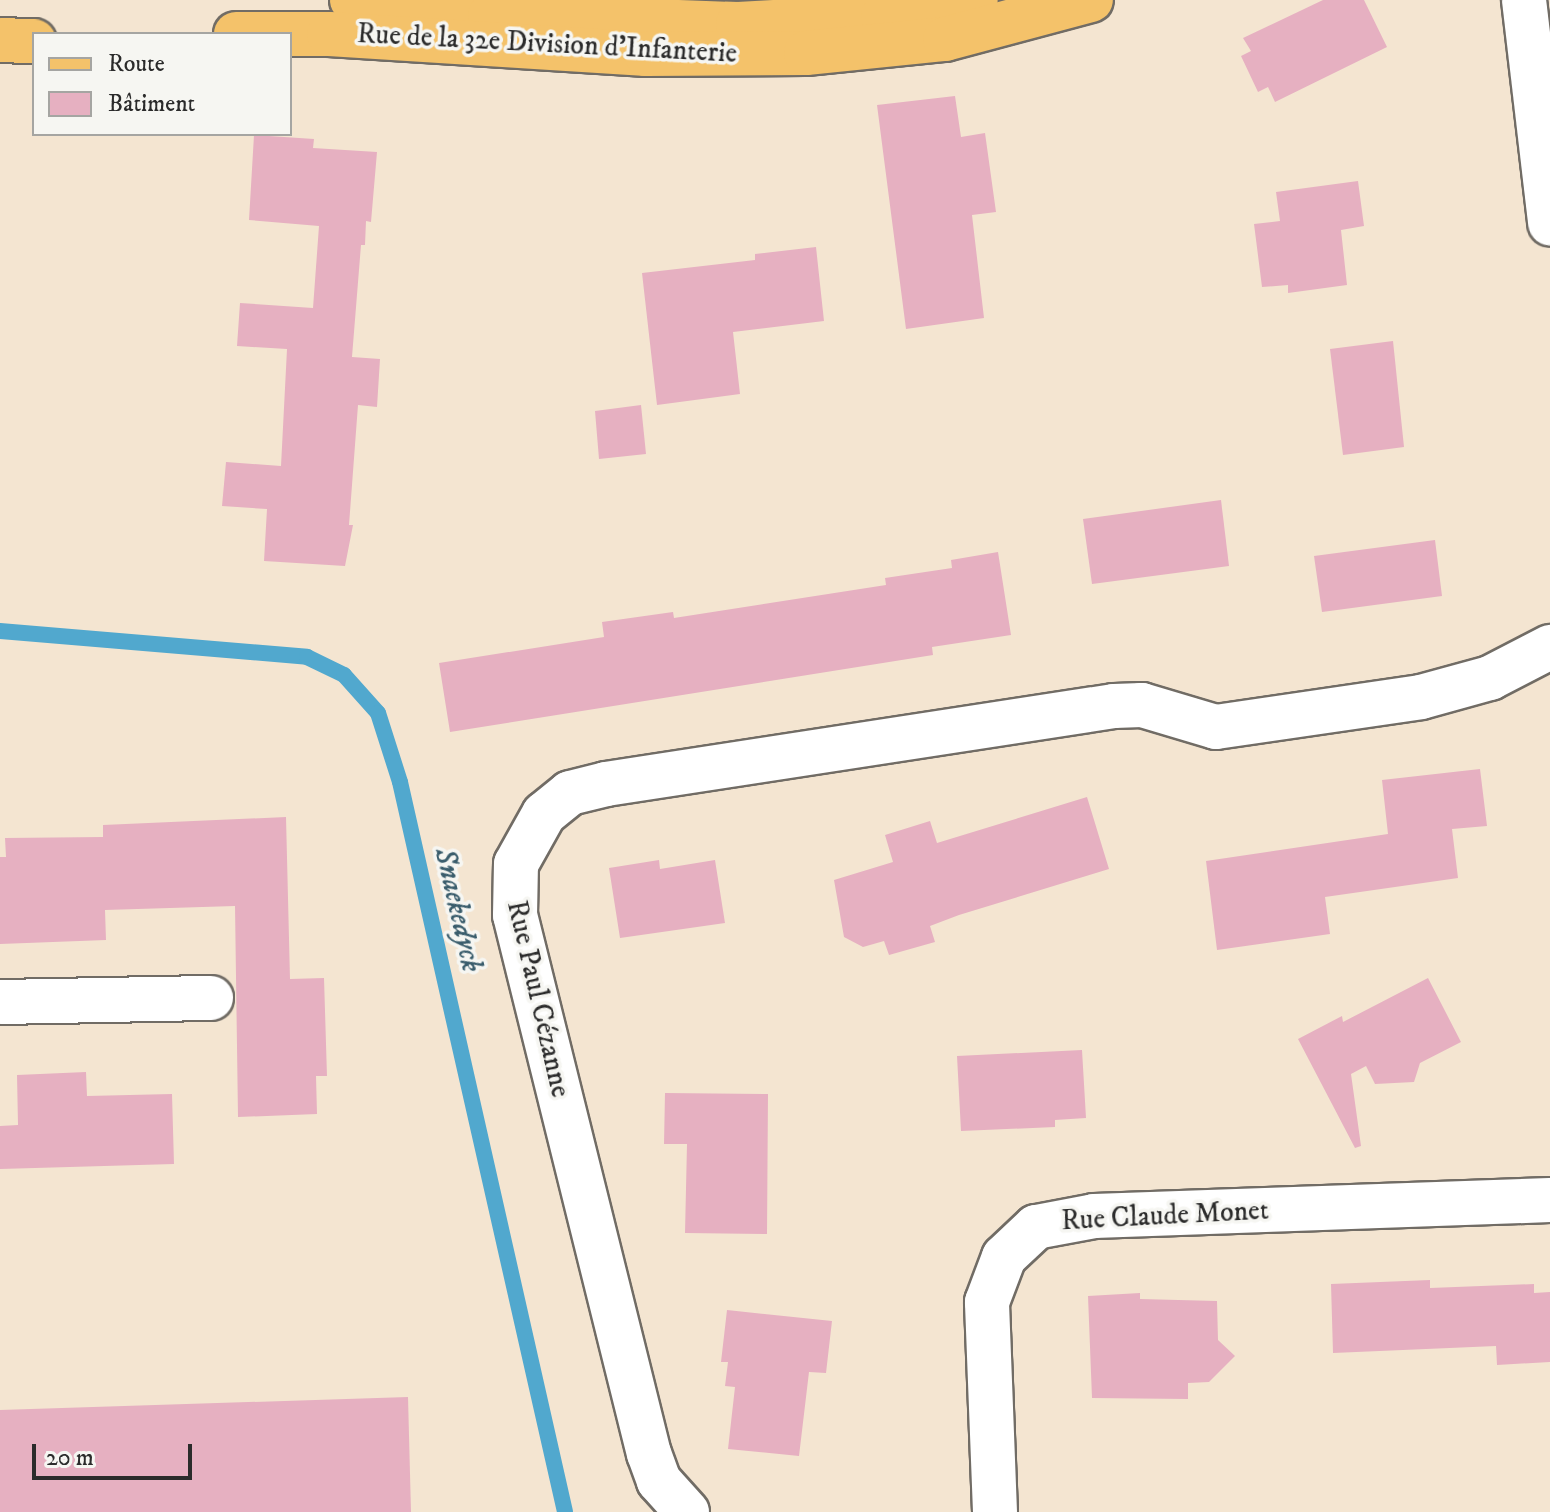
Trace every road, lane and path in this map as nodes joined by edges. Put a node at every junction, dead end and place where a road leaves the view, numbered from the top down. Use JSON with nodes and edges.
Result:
{"nodes":[{"id":1,"x":352,"y":0,"type":"edge"},
{"id":2,"x":976,"y":0,"type":"edge"},
{"id":3,"x":1091,"y":0,"type":"edge"},
{"id":4,"x":1524,"y":0,"type":"edge"},
{"id":5,"x":292,"y":34,"type":"edge"},
{"id":6,"x":0,"y":40,"type":"edge"},
{"id":7,"x":32,"y":41,"type":"edge"},
{"id":8,"x":1550,"y":223,"type":"edge"},
{"id":9,"x":1550,"y":647,"type":"edge"},
{"id":10,"x":211,"y":998,"type":"dead end"},
{"id":11,"x":0,"y":1002,"type":"edge"},
{"id":12,"x":1550,"y":1200,"type":"edge"},
{"id":13,"x":687,"y":1512,"type":"edge"},
{"id":14,"x":995,"y":1512,"type":"edge"}],
"edges":[{"from":1,"to":2,"type":"main road","name":"Rue de la 32e Division d'Infanterie"},
{"from":3,"to":5,"type":"main road","name":"Rue de la 32e Division d'Infanterie"},
{"from":4,"to":8,"type":"street"},
{"from":6,"to":7,"type":"main road"},
{"from":9,"to":13,"type":"street","name":"Rue Paul Cézanne"},
{"from":10,"to":11,"type":"street"},
{"from":12,"to":14,"type":"street","name":"Rue Claude Monet"}]}
